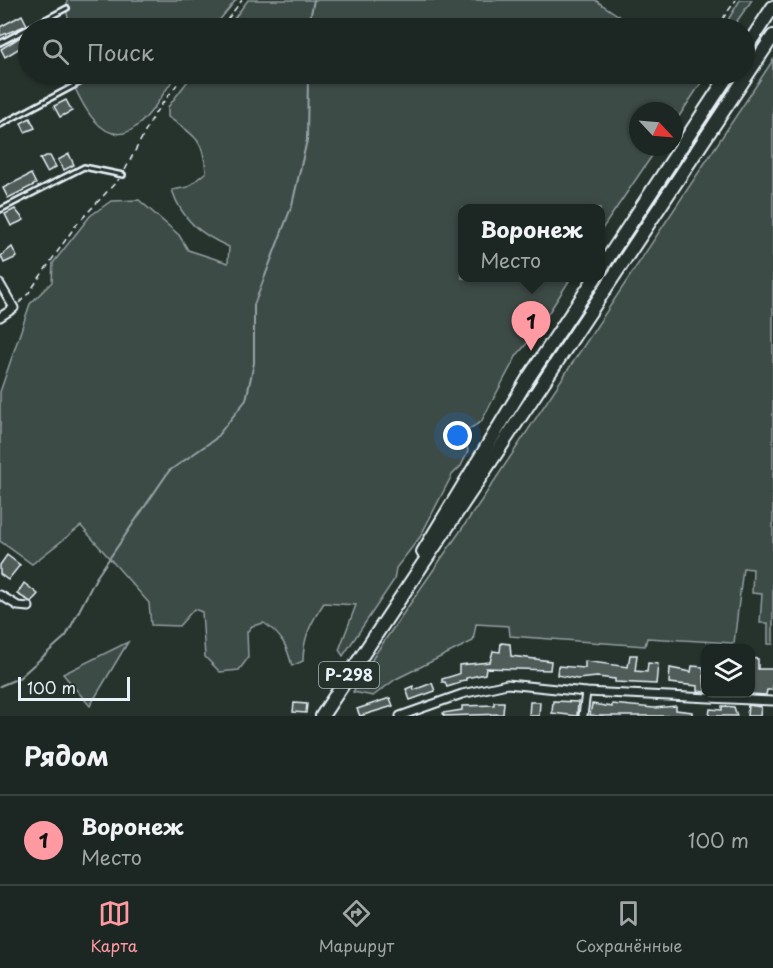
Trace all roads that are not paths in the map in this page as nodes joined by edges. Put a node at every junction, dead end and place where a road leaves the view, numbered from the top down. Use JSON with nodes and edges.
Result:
{"nodes":[{"id":1,"x":67,"y":8,"type":"dead end"},
{"id":2,"x":773,"y":8,"type":"edge"},
{"id":3,"x":47,"y":18,"type":"edge"},
{"id":4,"x":18,"y":33,"type":"edge"},
{"id":5,"x":755,"y":35,"type":"edge"},
{"id":6,"x":773,"y":36,"type":"edge"},
{"id":7,"x":0,"y":42,"type":"edge"},
{"id":8,"x":755,"y":63,"type":"edge"},
{"id":9,"x":77,"y":84,"type":"edge"},
{"id":10,"x":722,"y":84,"type":"edge"},
{"id":11,"x":741,"y":84,"type":"edge"},
{"id":12,"x":0,"y":126,"type":"edge"},
{"id":13,"x":123,"y":175,"type":"road end"},
{"id":14,"x":0,"y":210,"type":"edge"},
{"id":15,"x":605,"y":262,"type":"edge"},
{"id":16,"x":592,"y":282,"type":"edge"},
{"id":17,"x":0,"y":284,"type":"edge"},
{"id":18,"x":0,"y":317,"type":"edge"},
{"id":19,"x":0,"y":595,"type":"edge"},
{"id":20,"x":29,"y":607,"type":"dead end"},
{"id":21,"x":376,"y":633,"type":"junction"},
{"id":22,"x":586,"y":692,"type":"junction"},
{"id":23,"x":773,"y":701,"type":"edge"},
{"id":24,"x":322,"y":716,"type":"edge"},
{"id":25,"x":400,"y":716,"type":"edge"},
{"id":26,"x":583,"y":716,"type":"edge"}],
"edges":[{"from":1,"to":3,"type":"lane"},
{"from":2,"to":5,"type":"highway"},
{"from":4,"to":7,"type":"lane"},
{"from":6,"to":8,"type":"highway","number":"Р-298"},
{"from":9,"to":12,"type":"lane"},
{"from":10,"to":15,"type":"highway"},
{"from":11,"to":21,"type":"highway","number":"Р-298"},
{"from":13,"to":14,"type":"lane"},
{"from":16,"to":21,"type":"highway","number":"Р-298"},
{"from":17,"to":18,"type":"street"},
{"from":19,"to":20,"type":"street"},
{"from":21,"to":24,"type":"highway","number":"Р-298"},
{"from":22,"to":23,"type":"street"},
{"from":22,"to":25,"type":"street"},
{"from":22,"to":26,"type":"street"}]}
